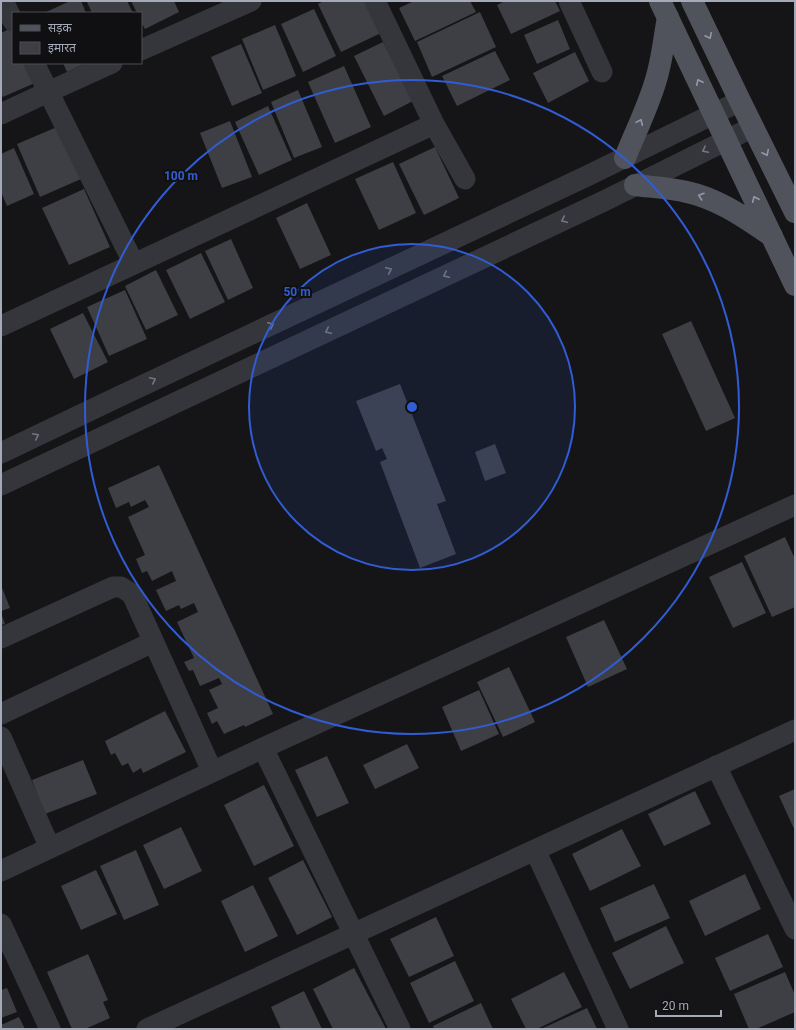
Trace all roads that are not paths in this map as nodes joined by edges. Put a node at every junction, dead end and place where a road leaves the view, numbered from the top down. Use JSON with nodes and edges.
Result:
{"nodes":[{"id":1,"x":3,"y":1,"type":"edge"},
{"id":2,"x":251,"y":1,"type":"edge"},
{"id":3,"x":375,"y":1,"type":"edge"},
{"id":4,"x":569,"y":1,"type":"edge"},
{"id":5,"x":692,"y":1,"type":"edge"},
{"id":6,"x":664,"y":9,"type":"edge"},
{"id":7,"x":12,"y":19,"type":"edge"},
{"id":8,"x":142,"y":50,"type":"edge"},
{"id":9,"x":34,"y":64,"type":"edge"},
{"id":10,"x":110,"y":64,"type":"edge"},
{"id":11,"x":602,"y":72,"type":"dead end"},
{"id":12,"x":48,"y":92,"type":"junction"},
{"id":13,"x":740,"y":101,"type":"junction"},
{"id":14,"x":714,"y":113,"type":"junction"},
{"id":15,"x":1,"y":114,"type":"edge"},
{"id":16,"x":434,"y":124,"type":"junction"},
{"id":17,"x":753,"y":127,"type":"junction"},
{"id":18,"x":726,"y":140,"type":"junction"},
{"id":19,"x":624,"y":158,"type":"junction"},
{"id":20,"x":465,"y":179,"type":"dead end"},
{"id":21,"x":573,"y":183,"type":"junction"},
{"id":22,"x":635,"y":186,"type":"junction"},
{"id":23,"x":584,"y":210,"type":"junction"},
{"id":24,"x":795,"y":212,"type":"edge"},
{"id":25,"x":772,"y":236,"type":"junction"},
{"id":26,"x":134,"y":264,"type":"junction"},
{"id":27,"x":795,"y":285,"type":"edge"},
{"id":28,"x":342,"y":292,"type":"junction"},
{"id":29,"x":354,"y":319,"type":"junction"},
{"id":30,"x":1,"y":326,"type":"edge"},
{"id":31,"x":1,"y":453,"type":"edge"},
{"id":32,"x":1,"y":485,"type":"edge"},
{"id":33,"x":795,"y":505,"type":"edge"},
{"id":34,"x":1,"y":638,"type":"edge"},
{"id":35,"x":153,"y":642,"type":"junction"},
{"id":36,"x":1,"y":714,"type":"edge"},
{"id":37,"x":795,"y":730,"type":"edge"},
{"id":38,"x":1,"y":738,"type":"edge"},
{"id":39,"x":263,"y":748,"type":"junction"},
{"id":40,"x":716,"y":766,"type":"junction"},
{"id":41,"x":212,"y":771,"type":"junction"},
{"id":42,"x":50,"y":848,"type":"junction"},
{"id":43,"x":535,"y":850,"type":"junction"},
{"id":44,"x":1,"y":871,"type":"edge"},
{"id":45,"x":1,"y":924,"type":"edge"},
{"id":46,"x":795,"y":929,"type":"edge"},
{"id":47,"x":354,"y":934,"type":"junction"},
{"id":48,"x":50,"y":1029,"type":"edge"},
{"id":49,"x":147,"y":1029,"type":"edge"},
{"id":50,"x":400,"y":1029,"type":"edge"},
{"id":51,"x":618,"y":1029,"type":"edge"}],
"edges":[{"from":1,"to":7,"type":"street"},
{"from":2,"to":8,"type":"street"},
{"from":3,"to":16,"type":"street"},
{"from":4,"to":11,"type":"street"},
{"from":5,"to":13,"type":"main road","one_way":true},
{"from":14,"to":6,"type":"main road","one_way":true},
{"from":19,"to":6,"type":"main road","one_way":true},
{"from":9,"to":12,"type":"street"},
{"from":10,"to":12,"type":"street"},
{"from":12,"to":15,"type":"street"},
{"from":12,"to":26,"type":"street"},
{"from":13,"to":14,"type":"street"},
{"from":13,"to":17,"type":"main road"},
{"from":14,"to":18,"type":"main road"},
{"from":14,"to":19,"type":"street"},
{"from":16,"to":20,"type":"street"},
{"from":16,"to":26,"type":"street"},
{"from":17,"to":18,"type":"street"},
{"from":17,"to":24,"type":"main road","one_way":true},
{"from":18,"to":22,"type":"street","one_way":true},
{"from":25,"to":18,"type":"main road","one_way":true},
{"from":19,"to":21,"type":"street"},
{"from":21,"to":23,"type":"street"},
{"from":28,"to":21,"type":"street","one_way":true},
{"from":22,"to":23,"type":"street"},
{"from":25,"to":22,"type":"main road","one_way":true},
{"from":23,"to":29,"type":"street","one_way":true},
{"from":25,"to":27,"type":"main road"},
{"from":26,"to":30,"type":"street"},
{"from":28,"to":29,"type":"street"},
{"from":31,"to":28,"type":"street","one_way":true},
{"from":29,"to":32,"type":"street","one_way":true},
{"from":33,"to":39,"type":"street"},
{"from":34,"to":35,"type":"street"},
{"from":35,"to":36,"type":"street"},
{"from":35,"to":41,"type":"street"},
{"from":37,"to":40,"type":"street"},
{"from":38,"to":42,"type":"street"},
{"from":39,"to":41,"type":"street"},
{"from":39,"to":47,"type":"street"},
{"from":40,"to":43,"type":"street"},
{"from":40,"to":46,"type":"street"},
{"from":41,"to":42,"type":"street"},
{"from":42,"to":44,"type":"street"},
{"from":43,"to":47,"type":"street"},
{"from":43,"to":51,"type":"street"},
{"from":45,"to":48,"type":"street"},
{"from":47,"to":49,"type":"street"},
{"from":47,"to":50,"type":"street"}]}
